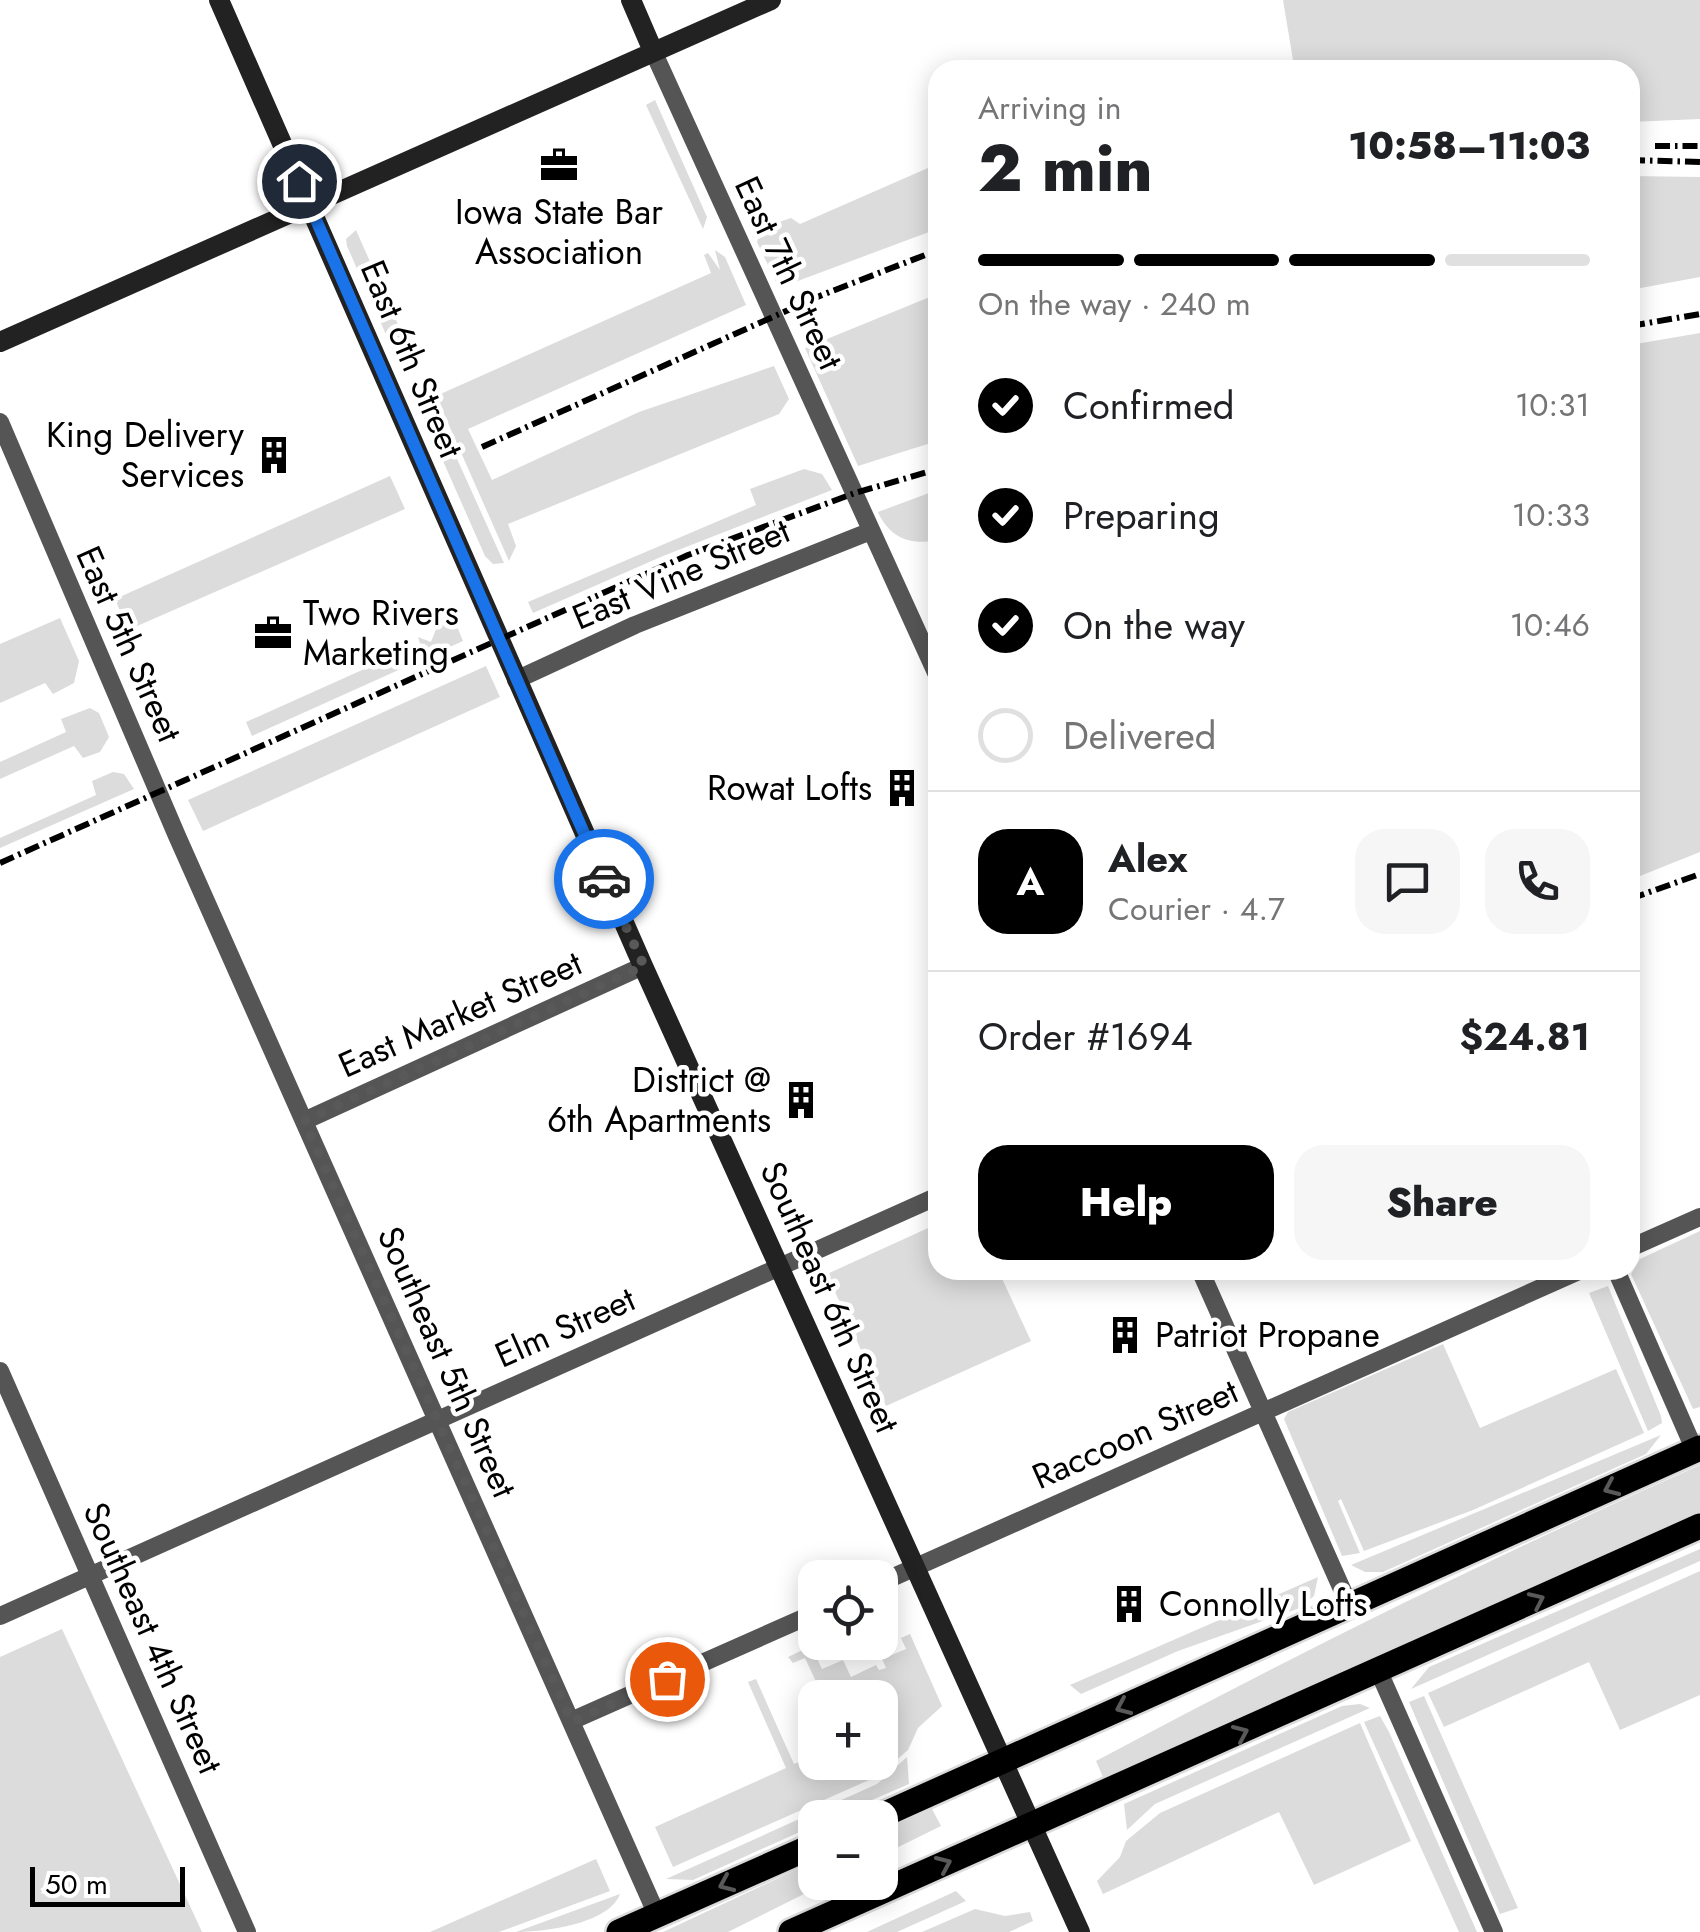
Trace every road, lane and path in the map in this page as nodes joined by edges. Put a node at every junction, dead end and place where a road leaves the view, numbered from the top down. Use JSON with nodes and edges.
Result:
{"nodes":[{"id":1,"x":219,"y":0,"type":"edge"},
{"id":2,"x":631,"y":0,"type":"edge"},
{"id":3,"x":771,"y":0,"type":"edge"},
{"id":4,"x":653,"y":51,"type":"junction"},
{"id":5,"x":309,"y":205,"type":"junction"},
{"id":6,"x":0,"y":342,"type":"edge"},
{"id":7,"x":0,"y":422,"type":"edge"},
{"id":8,"x":871,"y":531,"type":"junction"},
{"id":9,"x":928,"y":655,"type":"edge"},
{"id":10,"x":518,"y":685,"type":"junction"},
{"id":11,"x":177,"y":836,"type":"joint"},
{"id":12,"x":644,"y":966,"type":"junction"},
{"id":13,"x":304,"y":1121,"type":"junction"},
{"id":14,"x":928,"y":1200,"type":"edge"},
{"id":15,"x":1700,"y":1217,"type":"edge"},
{"id":16,"x":1640,"y":1244,"type":"edge"},
{"id":17,"x":781,"y":1266,"type":"junction"},
{"id":18,"x":1205,"y":1280,"type":"edge"},
{"id":19,"x":1559,"y":1280,"type":"edge"},
{"id":20,"x":1621,"y":1280,"type":"edge"},
{"id":21,"x":0,"y":1371,"type":"edge"},
{"id":22,"x":1264,"y":1412,"type":"junction"},
{"id":23,"x":437,"y":1420,"type":"junction"},
{"id":24,"x":1697,"y":1449,"type":"edge"},
{"id":25,"x":1700,"y":1526,"type":"edge"},
{"id":26,"x":917,"y":1567,"type":"junction"},
{"id":27,"x":90,"y":1576,"type":"junction"},
{"id":28,"x":898,"y":1576,"type":"edge"},
{"id":29,"x":1349,"y":1605,"type":"junction"},
{"id":30,"x":0,"y":1616,"type":"edge"},
{"id":31,"x":798,"y":1620,"type":"edge"},
{"id":32,"x":1380,"y":1672,"type":"junction"},
{"id":33,"x":572,"y":1722,"type":"junction"},
{"id":34,"x":1004,"y":1761,"type":"junction"},
{"id":35,"x":898,"y":1808,"type":"edge"},
{"id":36,"x":1032,"y":1825,"type":"junction"},
{"id":37,"x":798,"y":1852,"type":"edge"},
{"id":38,"x":658,"y":1915,"type":"junction"},
{"id":39,"x":247,"y":1932,"type":"edge"},
{"id":40,"x":619,"y":1932,"type":"edge"},
{"id":41,"x":790,"y":1932,"type":"edge"},
{"id":42,"x":1080,"y":1932,"type":"edge"},
{"id":43,"x":1494,"y":1932,"type":"edge"}],
"edges":[{"from":1,"to":5,"type":"main road","name":"East 6th Street"},
{"from":2,"to":4,"type":"main road","name":"East 7th Street"},
{"from":3,"to":4,"type":"main road"},
{"from":4,"to":5,"type":"main road"},
{"from":4,"to":8,"type":"street","name":"East 7th Street"},
{"from":5,"to":6,"type":"main road"},
{"from":5,"to":10,"type":"main road","name":"East 6th Street"},
{"from":7,"to":11,"type":"street","name":"East 5th Street"},
{"from":8,"to":9,"type":"street","name":"East 7th Street"},
{"from":8,"to":10,"type":"street","name":"East Vine Street"},
{"from":10,"to":12,"type":"main road","name":"Southeast 6th Street"},
{"from":11,"to":13,"type":"street","name":"Southeast 5th Street"},
{"from":12,"to":13,"type":"street","name":"East Market Street"},
{"from":12,"to":17,"type":"main road","name":"Southeast 6th Street"},
{"from":13,"to":23,"type":"street","name":"Southeast 5th Street"},
{"from":14,"to":17,"type":"street","name":"Elm Street"},
{"from":15,"to":16,"type":"street"},
{"from":17,"to":23,"type":"street","name":"Elm Street"},
{"from":17,"to":26,"type":"main road","name":"Southeast 6th Street"},
{"from":18,"to":22,"type":"street"},
{"from":19,"to":22,"type":"street","name":"Raccoon Street"},
{"from":20,"to":24,"type":"street"},
{"from":21,"to":27,"type":"street","name":"Southeast 4th Street"},
{"from":22,"to":26,"type":"street","name":"Raccoon Street"},
{"from":22,"to":29,"type":"street"},
{"from":23,"to":27,"type":"street","name":"Elm Street"},
{"from":23,"to":33,"type":"street","name":"Southeast 5th Street"},
{"from":24,"to":29,"type":"main road","one_way":true},
{"from":32,"to":25,"type":"main road","one_way":true},
{"from":26,"to":28,"type":"street","name":"Raccoon Street"},
{"from":26,"to":34,"type":"main road","name":"Southeast 6th Street"},
{"from":27,"to":30,"type":"street","name":"Elm Street"},
{"from":27,"to":39,"type":"street","name":"Southeast 4th Street"},
{"from":29,"to":34,"type":"main road","one_way":true},
{"from":31,"to":33,"type":"street"},
{"from":36,"to":32,"type":"main road","one_way":true},
{"from":32,"to":43,"type":"street"},
{"from":33,"to":38,"type":"street","name":"Southeast 5th Street"},
{"from":34,"to":35,"type":"main road"},
{"from":34,"to":36,"type":"main road","name":"Southeast 6th Street"},
{"from":41,"to":36,"type":"main road","one_way":true},
{"from":36,"to":42,"type":"main road","name":"Southeast 6th Street"},
{"from":37,"to":38,"type":"main road","one_way":true},
{"from":38,"to":40,"type":"main road"}]}
